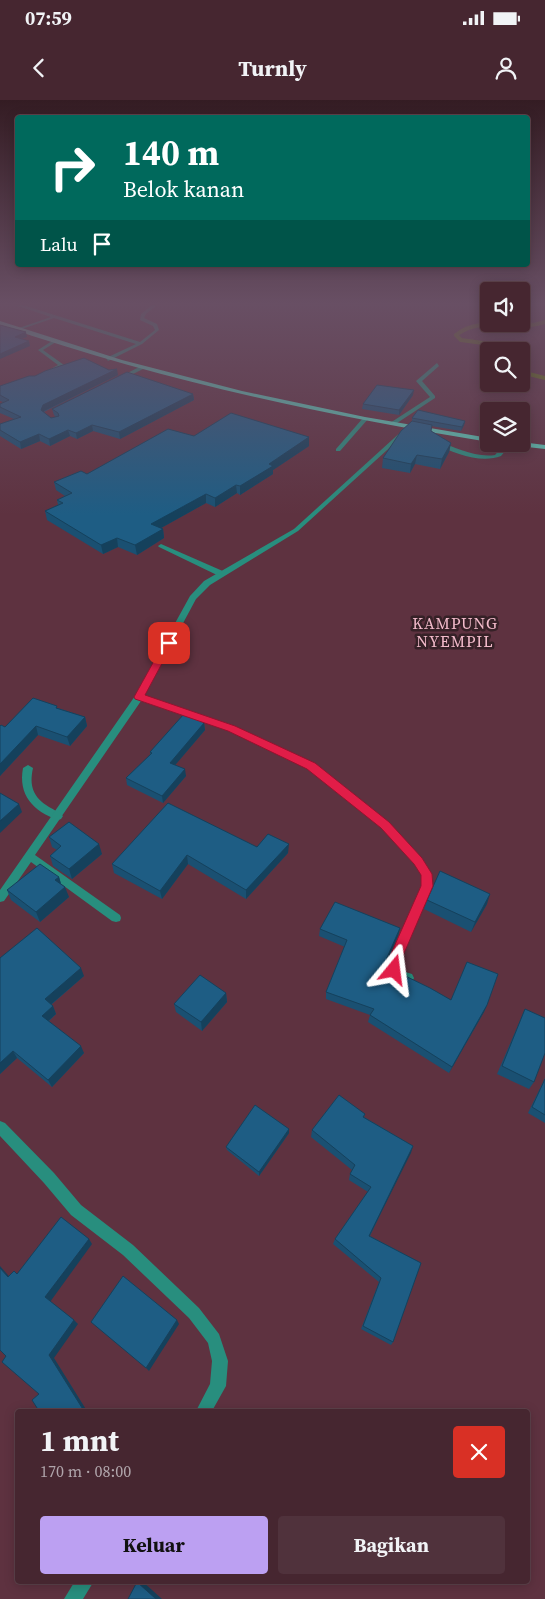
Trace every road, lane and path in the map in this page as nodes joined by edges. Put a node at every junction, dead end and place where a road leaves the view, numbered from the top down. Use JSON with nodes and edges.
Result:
{"nodes":[{"id":1,"x":127,"y":375,"type":"edge"},
{"id":2,"x":169,"y":375,"type":"edge"},
{"id":3,"x":425,"y":375,"type":"edge"},
{"id":4,"x":116,"y":380,"type":"edge"},
{"id":5,"x":366,"y":419,"type":"junction"},
{"id":6,"x":392,"y":424,"type":"junction"},
{"id":7,"x":409,"y":427,"type":"junction"},
{"id":8,"x":435,"y":431,"type":"junction"},
{"id":9,"x":480,"y":438,"type":"edge"},
{"id":10,"x":530,"y":445,"type":"edge"},
{"id":11,"x":545,"y":446,"type":"edge"},
{"id":12,"x":338,"y":450,"type":"dead end"},
{"id":13,"x":502,"y":452,"type":"edge"},
{"id":14,"x":161,"y":546,"type":"dead end"},
{"id":15,"x":222,"y":574,"type":"junction"},
{"id":16,"x":139,"y":697,"type":"junction"},
{"id":17,"x":28,"y":768,"type":"dead end"},
{"id":18,"x":58,"y":816,"type":"junction"},
{"id":19,"x":30,"y":856,"type":"junction"},
{"id":20,"x":0,"y":898,"type":"edge"},
{"id":21,"x":116,"y":918,"type":"dead end"},
{"id":22,"x":420,"y":984,"type":"edge"},
{"id":23,"x":0,"y":1127,"type":"edge"},
{"id":24,"x":205,"y":1409,"type":"edge"},
{"id":25,"x":83,"y":1584,"type":"edge"},
{"id":26,"x":73,"y":1599,"type":"edge"}],
"edges":[{"from":1,"to":4,"type":"street"},
{"from":2,"to":5,"type":"main road"},
{"from":3,"to":6,"type":"street"},
{"from":5,"to":6,"type":"main road"},
{"from":5,"to":12,"type":"street"},
{"from":6,"to":7,"type":"main road"},
{"from":7,"to":8,"type":"main road"},
{"from":7,"to":15,"type":"street"},
{"from":8,"to":9,"type":"main road"},
{"from":8,"to":13,"type":"street"},
{"from":10,"to":11,"type":"main road"},
{"from":14,"to":15,"type":"street"},
{"from":15,"to":16,"type":"street"},
{"from":16,"to":18,"type":"street"},
{"from":16,"to":22,"type":"street"},
{"from":17,"to":18,"type":"street"},
{"from":18,"to":19,"type":"street"},
{"from":19,"to":20,"type":"street"},
{"from":19,"to":21,"type":"street"},
{"from":23,"to":24,"type":"street"},
{"from":25,"to":26,"type":"street"}]}
